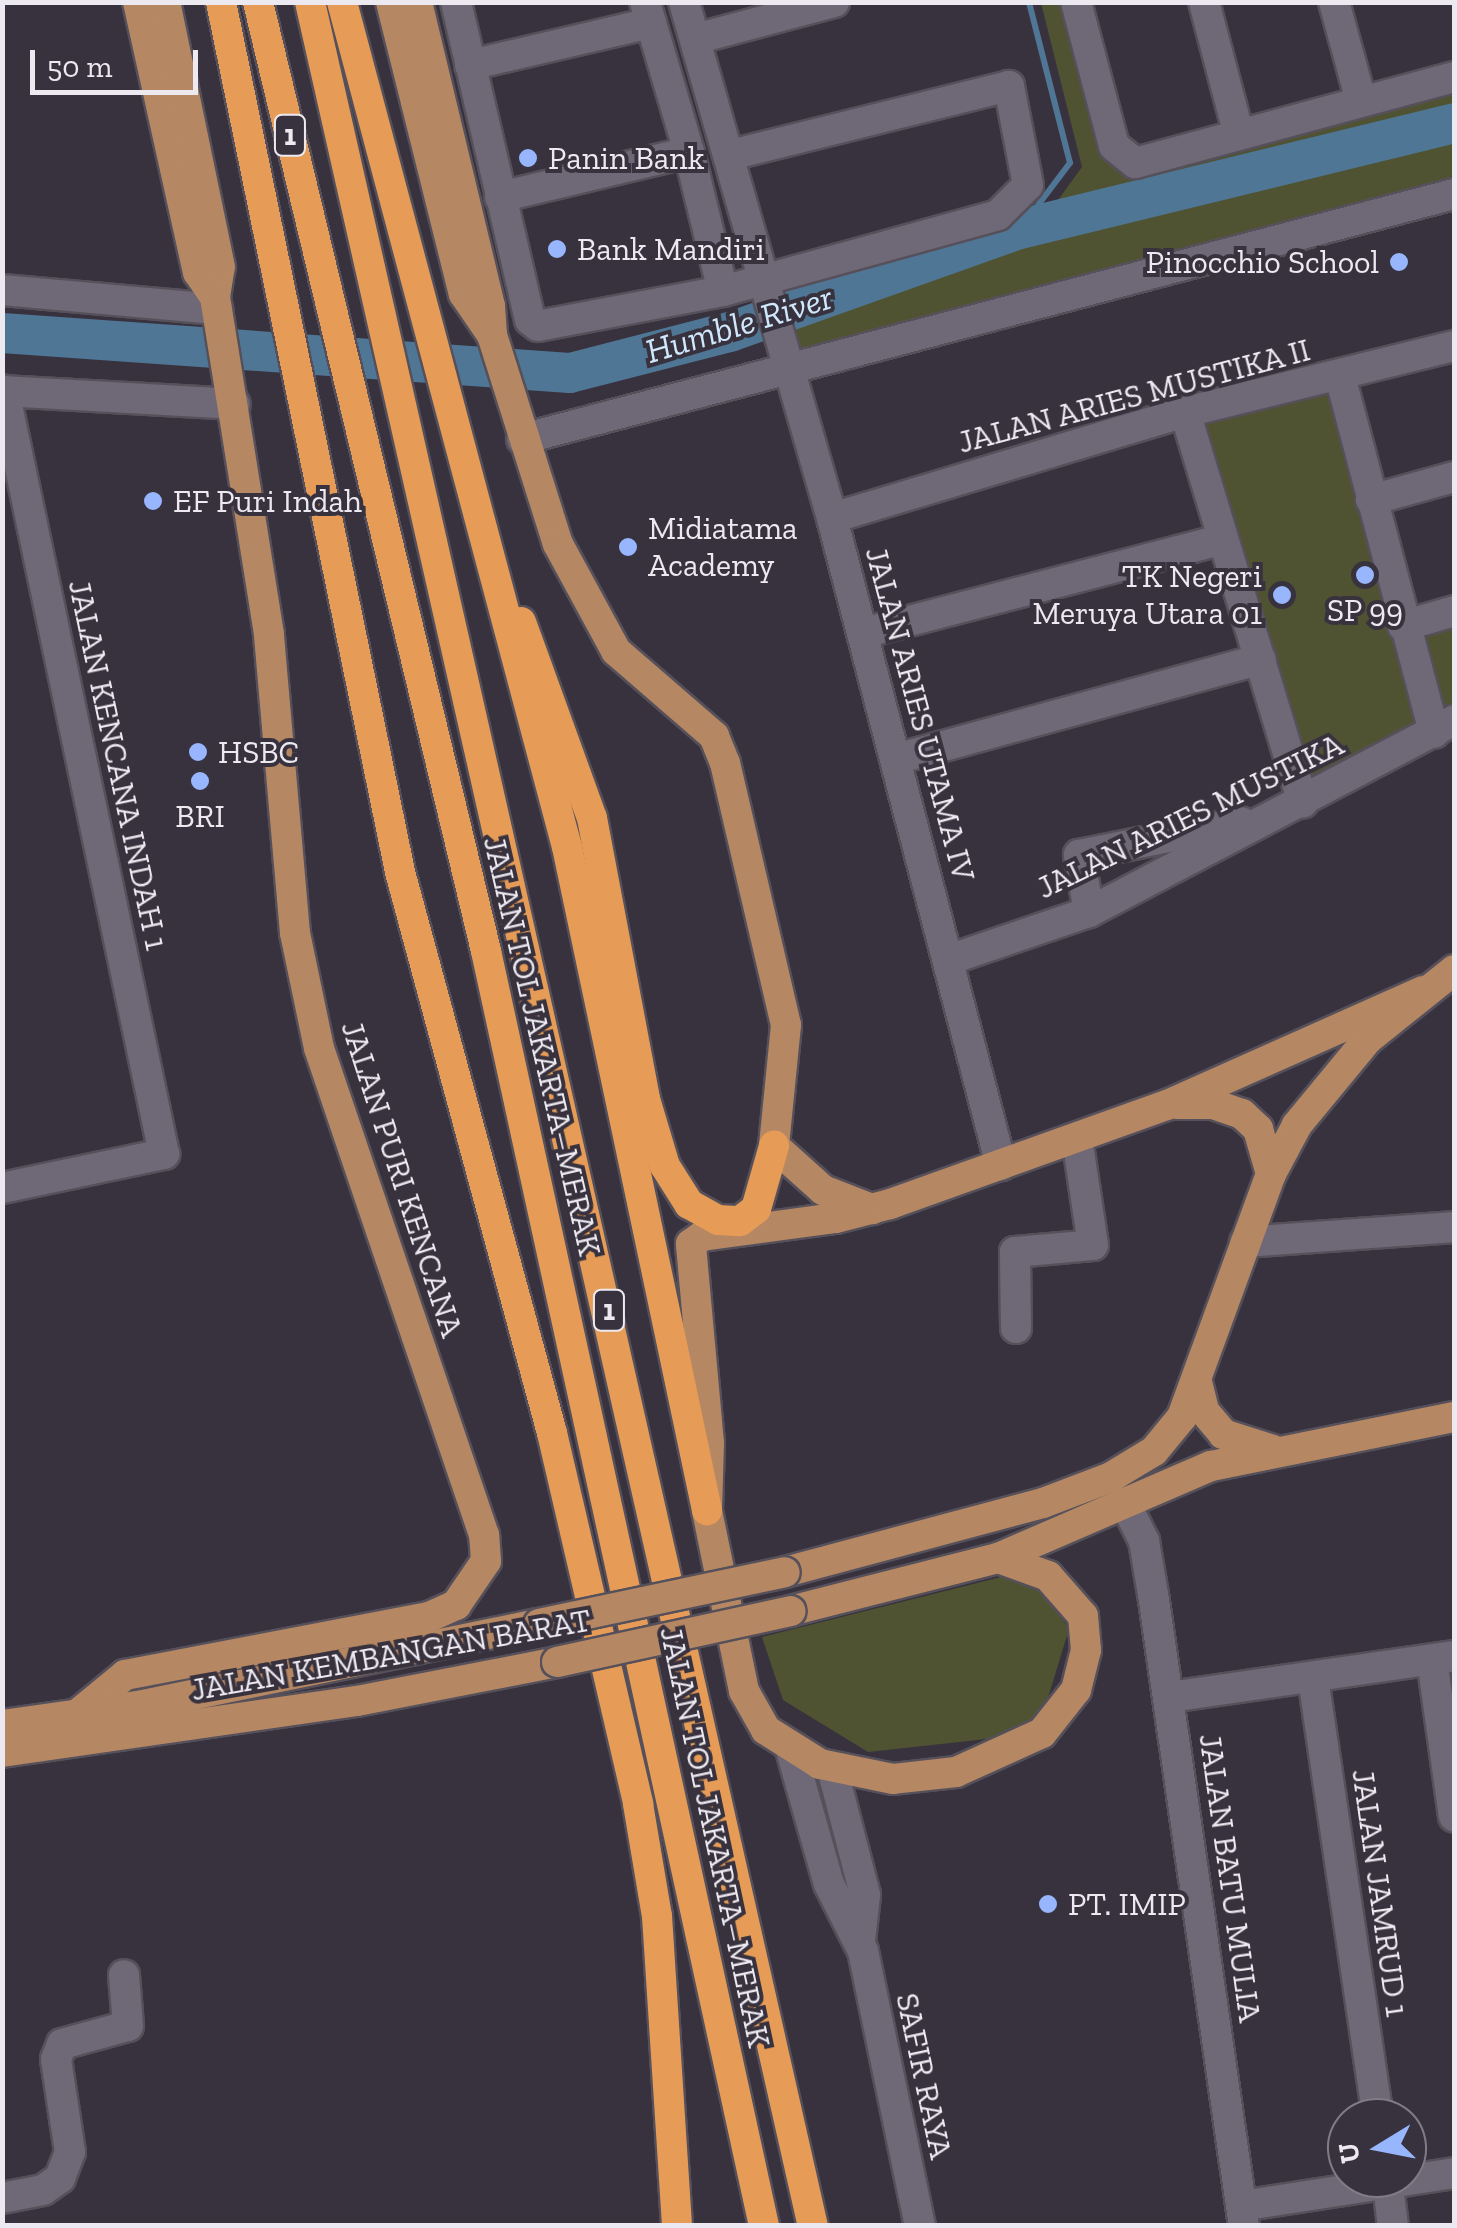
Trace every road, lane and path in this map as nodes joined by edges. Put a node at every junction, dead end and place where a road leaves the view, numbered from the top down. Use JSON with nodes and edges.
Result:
{"nodes":[{"id":1,"x":138,"y":2,"type":"edge"},
{"id":2,"x":164,"y":2,"type":"edge"},
{"id":3,"x":222,"y":2,"type":"edge"},
{"id":4,"x":258,"y":2,"type":"edge"},
{"id":5,"x":310,"y":2,"type":"edge"},
{"id":6,"x":342,"y":2,"type":"edge"},
{"id":7,"x":391,"y":2,"type":"edge"},
{"id":8,"x":416,"y":2,"type":"edge"},
{"id":9,"x":456,"y":2,"type":"edge"},
{"id":10,"x":684,"y":2,"type":"edge"},
{"id":11,"x":834,"y":2,"type":"edge"},
{"id":12,"x":1076,"y":2,"type":"edge"},
{"id":13,"x":1204,"y":2,"type":"edge"},
{"id":14,"x":1334,"y":2,"type":"edge"},
{"id":15,"x":648,"y":13,"type":"edge"},
{"id":16,"x":696,"y":39,"type":"junction"},
{"id":17,"x":470,"y":65,"type":"junction"},
{"id":18,"x":1454,"y":77,"type":"edge"},
{"id":19,"x":1361,"y":101,"type":"junction"},
{"id":20,"x":1238,"y":132,"type":"junction"},
{"id":21,"x":689,"y":152,"type":"junction"},
{"id":22,"x":730,"y":155,"type":"junction"},
{"id":23,"x":1454,"y":194,"type":"edge"},
{"id":24,"x":500,"y":197,"type":"junction"},
{"id":25,"x":765,"y":289,"type":"junction"},
{"id":26,"x":2,"y":290,"type":"edge"},
{"id":27,"x":723,"y":291,"type":"junction"},
{"id":28,"x":217,"y":309,"type":"junction"},
{"id":29,"x":494,"y":342,"type":"junction"},
{"id":30,"x":1454,"y":346,"type":"edge"},
{"id":31,"x":784,"y":364,"type":"junction"},
{"id":32,"x":1340,"y":376,"type":"junction"},
{"id":33,"x":4,"y":391,"type":"edge"},
{"id":34,"x":234,"y":395,"type":"junction"},
{"id":35,"x":1185,"y":412,"type":"junction"},
{"id":36,"x":519,"y":429,"type":"junction"},
{"id":37,"x":1454,"y":477,"type":"edge"},
{"id":38,"x":1371,"y":500,"type":"junction"},
{"id":39,"x":832,"y":518,"type":"junction"},
{"id":40,"x":482,"y":532,"type":"junction"},
{"id":41,"x":1223,"y":539,"type":"junction"},
{"id":42,"x":1454,"y":611,"type":"edge"},
{"id":43,"x":1403,"y":626,"type":"junction"},
{"id":44,"x":863,"y":633,"type":"junction"},
{"id":45,"x":1261,"y":659,"type":"junction"},
{"id":46,"x":1444,"y":726,"type":"edge"},
{"id":47,"x":896,"y":759,"type":"junction"},
{"id":48,"x":1292,"y":808,"type":"junction"},
{"id":49,"x":1089,"y":912,"type":"junction"},
{"id":50,"x":948,"y":960,"type":"junction"},
{"id":51,"x":1454,"y":970,"type":"edge"},
{"id":52,"x":1423,"y":991,"type":"junction"},
{"id":53,"x":1167,"y":1106,"type":"junction"},
{"id":54,"x":1077,"y":1138,"type":"junction"},
{"id":55,"x":774,"y":1146,"type":"junction"},
{"id":56,"x":1002,"y":1165,"type":"junction"},
{"id":57,"x":1271,"y":1174,"type":"junction"},
{"id":58,"x":2,"y":1188,"type":"edge"},
{"id":59,"x":872,"y":1209,"type":"junction"},
{"id":60,"x":1454,"y":1227,"type":"edge"},
{"id":61,"x":1246,"y":1242,"type":"junction"},
{"id":62,"x":1016,"y":1328,"type":"dead end"},
{"id":63,"x":1197,"y":1382,"type":"junction"},
{"id":64,"x":1454,"y":1417,"type":"edge"},
{"id":65,"x":1301,"y":1450,"type":"junction"},
{"id":66,"x":1162,"y":1484,"type":"junction"},
{"id":67,"x":1124,"y":1502,"type":"junction"},
{"id":68,"x":707,"y":1510,"type":"junction"},
{"id":69,"x":1144,"y":1541,"type":"junction"},
{"id":70,"x":998,"y":1558,"type":"junction"},
{"id":71,"x":1443,"y":1658,"type":"edge"},
{"id":72,"x":1313,"y":1678,"type":"junction"},
{"id":73,"x":1170,"y":1697,"type":"junction"},
{"id":74,"x":74,"y":1717,"type":"junction"},
{"id":75,"x":2,"y":1725,"type":"edge"},
{"id":76,"x":791,"y":1750,"type":"junction"},
{"id":77,"x":2,"y":1752,"type":"edge"},
{"id":78,"x":832,"y":1768,"type":"junction"},
{"id":79,"x":1451,"y":1772,"type":"edge"},
{"id":80,"x":1454,"y":1816,"type":"edge"},
{"id":81,"x":860,"y":1940,"type":"junction"},
{"id":82,"x":124,"y":1975,"type":"dead end"},
{"id":83,"x":1375,"y":2098,"type":"edge"},
{"id":84,"x":1454,"y":2173,"type":"edge"},
{"id":85,"x":1427,"y":2176,"type":"edge"},
{"id":86,"x":1327,"y":2196,"type":"edge"},
{"id":87,"x":2,"y":2198,"type":"edge"},
{"id":88,"x":1390,"y":2198,"type":"edge"},
{"id":89,"x":1242,"y":2216,"type":"edge"},
{"id":90,"x":677,"y":2226,"type":"edge"},
{"id":91,"x":764,"y":2226,"type":"edge"},
{"id":92,"x":813,"y":2226,"type":"edge"},
{"id":93,"x":920,"y":2226,"type":"edge"},
{"id":94,"x":1393,"y":2226,"type":"edge"}],
"edges":[{"from":1,"to":28,"type":"main road","name":"JALAN PURI KENCANA"},
{"from":2,"to":28,"type":"main road","name":"JALAN PURI KENCANA"},
{"from":3,"to":90,"type":"highway"},
{"from":4,"to":91,"type":"highway","name":"JALAN TOL JAKARTA–MERAK","number":"1"},
{"from":5,"to":92,"type":"highway","name":"JALAN TOL JAKARTA–MERAK","number":"1"},
{"from":6,"to":40,"type":"highway"},
{"from":7,"to":29,"type":"main road"},
{"from":8,"to":29,"type":"main road"},
{"from":9,"to":17,"type":"street"},
{"from":10,"to":16,"type":"street","name":"JALAN ARIES UTAMA IV"},
{"from":11,"to":16,"type":"street"},
{"from":12,"to":20,"type":"street"},
{"from":13,"to":20,"type":"street"},
{"from":14,"to":19,"type":"street"},
{"from":15,"to":17,"type":"street"},
{"from":15,"to":21,"type":"street"},
{"from":16,"to":22,"type":"street","name":"JALAN ARIES UTAMA IV"},
{"from":17,"to":24,"type":"street"},
{"from":18,"to":19,"type":"street"},
{"from":19,"to":20,"type":"street"},
{"from":21,"to":24,"type":"street"},
{"from":21,"to":27,"type":"street"},
{"from":22,"to":25,"type":"street","name":"JALAN ARIES UTAMA IV"},
{"from":22,"to":25,"type":"street"},
{"from":23,"to":31,"type":"street"},
{"from":24,"to":27,"type":"street"},
{"from":25,"to":27,"type":"street"},
{"from":25,"to":31,"type":"street","name":"JALAN ARIES UTAMA IV"},
{"from":26,"to":28,"type":"street"},
{"from":28,"to":34,"type":"main road","name":"JALAN PURI KENCANA"},
{"from":29,"to":36,"type":"main road"},
{"from":30,"to":32,"type":"street","name":"JALAN ARIES MUSTIKA II"},
{"from":31,"to":36,"type":"street"},
{"from":31,"to":39,"type":"street","name":"JALAN ARIES UTAMA IV"},
{"from":32,"to":35,"type":"street","name":"JALAN ARIES MUSTIKA II"},
{"from":32,"to":38,"type":"street"},
{"from":33,"to":34,"type":"street"},
{"from":33,"to":58,"type":"street","name":"JALAN KENCANA INDAH 1"},
{"from":34,"to":74,"type":"main road","name":"JALAN PURI KENCANA"},
{"from":35,"to":39,"type":"street","name":"JALAN ARIES MUSTIKA II"},
{"from":35,"to":41,"type":"street"},
{"from":36,"to":55,"type":"main road"},
{"from":37,"to":38,"type":"street"},
{"from":38,"to":43,"type":"street"},
{"from":39,"to":44,"type":"street","name":"JALAN ARIES UTAMA IV"},
{"from":40,"to":55,"type":"highway"},
{"from":40,"to":68,"type":"highway"},
{"from":41,"to":44,"type":"street"},
{"from":41,"to":45,"type":"street"},
{"from":42,"to":43,"type":"street"},
{"from":43,"to":46,"type":"street"},
{"from":44,"to":47,"type":"street","name":"JALAN ARIES UTAMA IV"},
{"from":45,"to":47,"type":"street"},
{"from":45,"to":48,"type":"street"},
{"from":46,"to":48,"type":"street","name":"JALAN ARIES MUSTIKA"},
{"from":47,"to":50,"type":"street","name":"JALAN ARIES UTAMA IV"},
{"from":48,"to":49,"type":"street","name":"JALAN ARIES MUSTIKA"},
{"from":48,"to":49,"type":"street"},
{"from":49,"to":50,"type":"street","name":"JALAN ARIES MUSTIKA"},
{"from":50,"to":56,"type":"street","name":"JALAN ARIES UTAMA IV"},
{"from":51,"to":52,"type":"main road"},
{"from":52,"to":53,"type":"main road"},
{"from":52,"to":57,"type":"main road","name":"JALAN KEMBANGAN BARAT"},
{"from":53,"to":54,"type":"main road"},
{"from":53,"to":57,"type":"main road"},
{"from":54,"to":56,"type":"main road"},
{"from":54,"to":62,"type":"street"},
{"from":55,"to":59,"type":"main road"},
{"from":56,"to":59,"type":"main road"},
{"from":57,"to":61,"type":"main road","name":"JALAN KEMBANGAN BARAT"},
{"from":59,"to":68,"type":"main road"},
{"from":60,"to":61,"type":"street"},
{"from":61,"to":63,"type":"main road","name":"JALAN KEMBANGAN BARAT"},
{"from":63,"to":65,"type":"main road"},
{"from":63,"to":74,"type":"main road","name":"JALAN KEMBANGAN BARAT","bridge":true},
{"from":64,"to":65,"type":"main road"},
{"from":65,"to":66,"type":"main road","name":"JALAN KEMBANGAN BARAT"},
{"from":66,"to":67,"type":"main road","name":"JALAN KEMBANGAN BARAT"},
{"from":66,"to":69,"type":"street","name":"JALAN BATU MULIA"},
{"from":67,"to":69,"type":"street","name":"JALAN BATU MULIA"},
{"from":67,"to":70,"type":"main road","name":"JALAN KEMBANGAN BARAT"},
{"from":68,"to":76,"type":"main road"},
{"from":69,"to":73,"type":"street","name":"JALAN BATU MULIA"},
{"from":70,"to":77,"type":"main road","name":"JALAN KEMBANGAN BARAT","bridge":true},
{"from":70,"to":78,"type":"main road"},
{"from":71,"to":72,"type":"street"},
{"from":71,"to":79,"type":"street"},
{"from":72,"to":73,"type":"street"},
{"from":72,"to":83,"type":"street","name":"JALAN JAMRUD 1"},
{"from":73,"to":89,"type":"street","name":"JALAN BATU MULIA"},
{"from":74,"to":75,"type":"main road","name":"JALAN KEMBANGAN BARAT"},
{"from":76,"to":78,"type":"main road"},
{"from":76,"to":81,"type":"street","name":"SAFIR RAYA"},
{"from":78,"to":81,"type":"street","name":"SAFIR RAYA"},
{"from":79,"to":80,"type":"street"},
{"from":81,"to":93,"type":"street","name":"SAFIR RAYA"},
{"from":82,"to":87,"type":"street"},
{"from":84,"to":85,"type":"street"},
{"from":86,"to":89,"type":"street"},
{"from":88,"to":94,"type":"street"}]}
